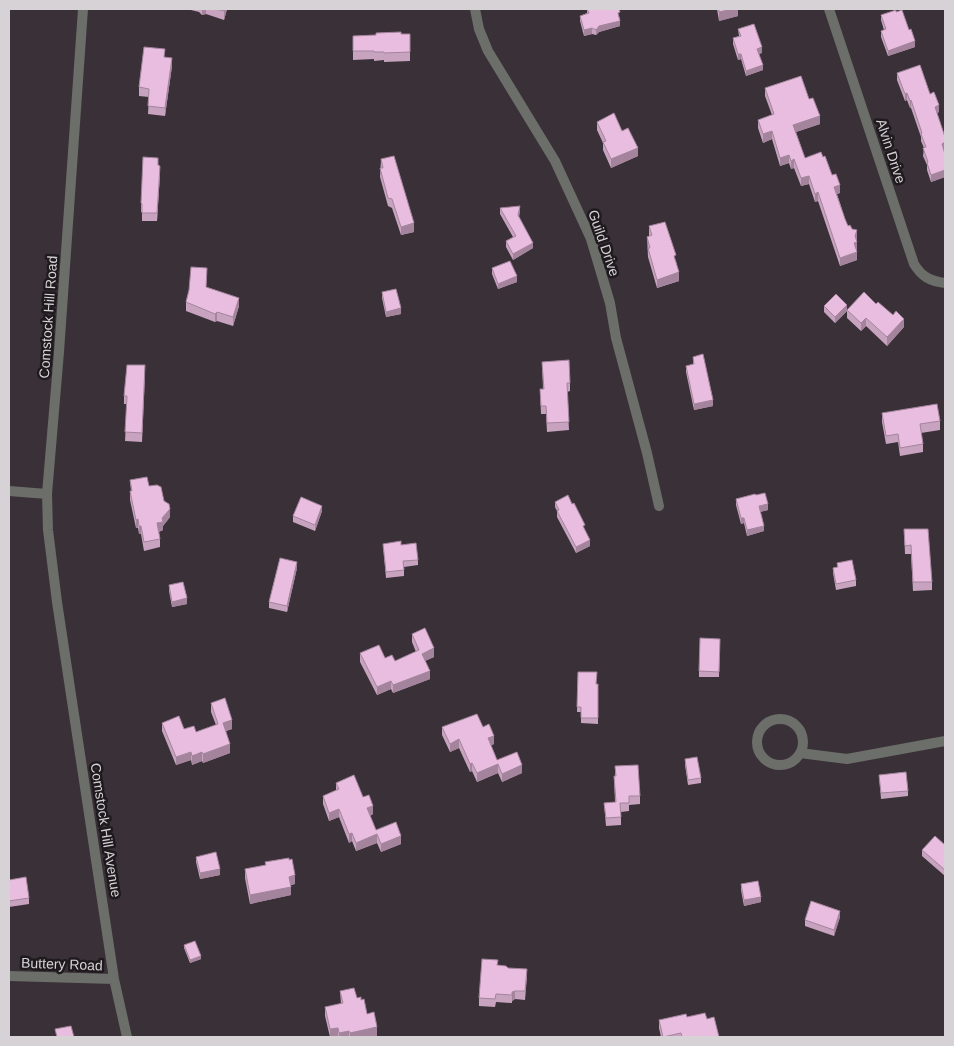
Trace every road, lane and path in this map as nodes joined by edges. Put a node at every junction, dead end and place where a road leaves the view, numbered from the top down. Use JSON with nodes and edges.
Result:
{"nodes":[{"id":1,"x":83,"y":9,"type":"edge"},
{"id":2,"x":475,"y":9,"type":"edge"},
{"id":3,"x":829,"y":9,"type":"edge"},
{"id":4,"x":945,"y":283,"type":"edge"},
{"id":5,"x":9,"y":491,"type":"edge"},
{"id":6,"x":47,"y":494,"type":"junction"},
{"id":7,"x":659,"y":506,"type":"dead end"},
{"id":8,"x":60,"y":627,"type":"joint"},
{"id":9,"x":945,"y":741,"type":"edge"},
{"id":10,"x":800,"y":753,"type":"junction"},
{"id":11,"x":9,"y":976,"type":"edge"},
{"id":12,"x":114,"y":979,"type":"junction"},
{"id":13,"x":127,"y":1037,"type":"edge"}],
"edges":[{"from":1,"to":6,"type":"street","name":"Comstock Hill Road"},
{"from":2,"to":7,"type":"street","name":"Guild Drive"},
{"from":3,"to":4,"type":"street","name":"Alvin Drive"},
{"from":5,"to":6,"type":"street"},
{"from":6,"to":8,"type":"street","name":"Comstock Hill Road"},
{"from":8,"to":12,"type":"street","name":"Comstock Hill Avenue"},
{"from":9,"to":10,"type":"street"},
{"from":10,"to":10,"type":"street"},
{"from":11,"to":12,"type":"street","name":"Buttery Road"},
{"from":12,"to":13,"type":"street","name":"Comstock Hill Avenue"}]}
